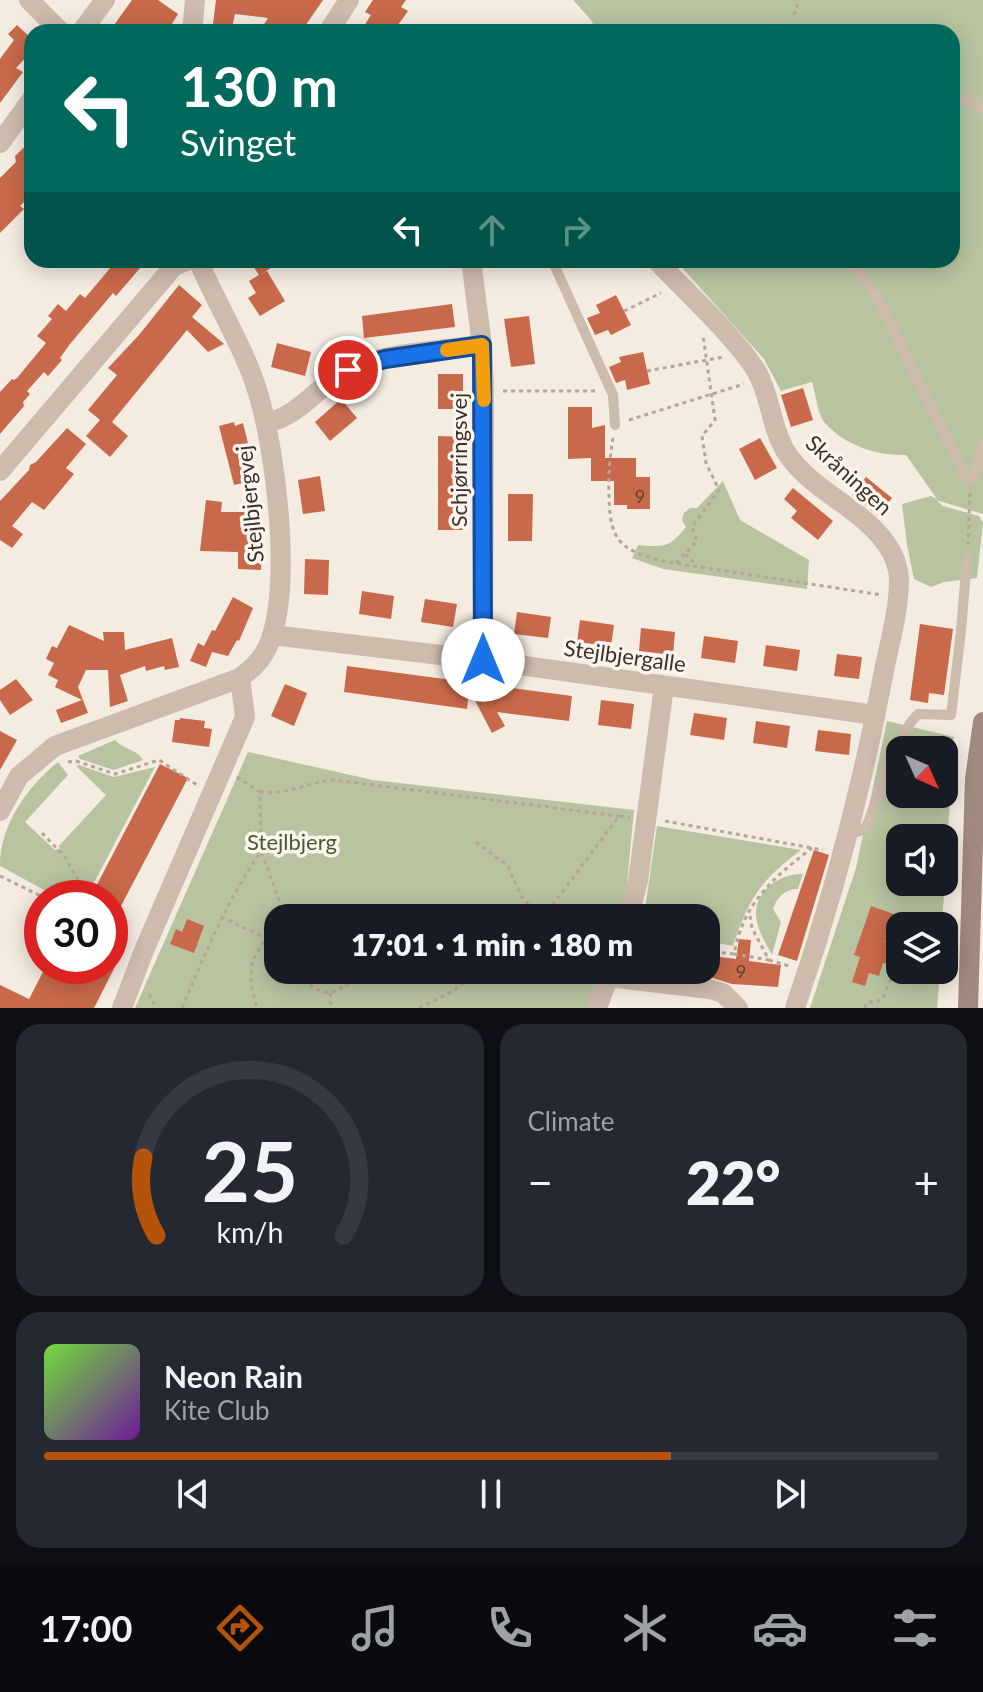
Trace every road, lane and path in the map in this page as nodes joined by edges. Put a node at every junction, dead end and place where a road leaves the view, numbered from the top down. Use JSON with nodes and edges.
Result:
{"nodes":[{"id":1,"x":29,"y":0,"type":"edge"},
{"id":2,"x":105,"y":0,"type":"edge"},
{"id":3,"x":195,"y":0,"type":"edge"},
{"id":4,"x":349,"y":0,"type":"edge"},
{"id":5,"x":799,"y":0,"type":"edge"},
{"id":6,"x":796,"y":6,"type":"dead end"},
{"id":7,"x":53,"y":24,"type":"edge"},
{"id":8,"x":87,"y":24,"type":"edge"},
{"id":9,"x":193,"y":24,"type":"edge"},
{"id":10,"x":333,"y":24,"type":"edge"},
{"id":11,"x":960,"y":99,"type":"edge"},
{"id":12,"x":983,"y":109,"type":"edge"},
{"id":13,"x":24,"y":110,"type":"edge"},
{"id":14,"x":0,"y":143,"type":"edge"},
{"id":15,"x":172,"y":268,"type":"edge"},
{"id":16,"x":202,"y":268,"type":"edge"},
{"id":17,"x":472,"y":268,"type":"edge"},
{"id":18,"x":556,"y":268,"type":"edge"},
{"id":19,"x":663,"y":268,"type":"edge"},
{"id":20,"x":855,"y":268,"type":"edge"},
{"id":21,"x":678,"y":284,"type":"junction"},
{"id":22,"x":699,"y":307,"type":"junction"},
{"id":23,"x":624,"y":311,"type":"dead end"},
{"id":24,"x":482,"y":345,"type":"junction"},
{"id":25,"x":742,"y":353,"type":"junction"},
{"id":26,"x":707,"y":361,"type":"junction"},
{"id":27,"x":647,"y":371,"type":"dead end"},
{"id":28,"x":760,"y":379,"type":"junction"},
{"id":29,"x":484,"y":391,"type":"junction"},
{"id":30,"x":611,"y":391,"type":"junction"},
{"id":31,"x":711,"y":395,"type":"junction"},
{"id":32,"x":266,"y":423,"type":"junction"},
{"id":33,"x":615,"y":425,"type":"junction"},
{"id":34,"x":983,"y":444,"type":"edge"},
{"id":35,"x":0,"y":471,"type":"edge"},
{"id":36,"x":970,"y":481,"type":"junction"},
{"id":37,"x":685,"y":554,"type":"junction"},
{"id":38,"x":967,"y":559,"type":"joint"},
{"id":39,"x":676,"y":563,"type":"junction"},
{"id":40,"x":698,"y":567,"type":"junction"},
{"id":41,"x":897,"y":597,"type":"junction"},
{"id":42,"x":272,"y":635,"type":"junction"},
{"id":43,"x":483,"y":660,"type":"junction"},
{"id":44,"x":240,"y":678,"type":"junction"},
{"id":45,"x":664,"y":686,"type":"junction"},
{"id":46,"x":875,"y":715,"type":"junction"},
{"id":47,"x":983,"y":722,"type":"edge"},
{"id":48,"x":64,"y":762,"type":"dead end"},
{"id":49,"x":223,"y":770,"type":"junction"},
{"id":50,"x":213,"y":792,"type":"junction"},
{"id":51,"x":260,"y":792,"type":"junction"},
{"id":52,"x":0,"y":811,"type":"edge"},
{"id":53,"x":619,"y":816,"type":"junction"},
{"id":54,"x":645,"y":818,"type":"junction"},
{"id":55,"x":671,"y":822,"type":"dead end"},
{"id":56,"x":850,"y":829,"type":"junction"},
{"id":57,"x":42,"y":833,"type":"dead end"},
{"id":58,"x":476,"y":842,"type":"dead end"},
{"id":59,"x":812,"y":848,"type":"junction"},
{"id":60,"x":261,"y":851,"type":"junction"},
{"id":61,"x":843,"y":854,"type":"junction"},
{"id":62,"x":0,"y":876,"type":"edge"},
{"id":63,"x":78,"y":880,"type":"edge"},
{"id":64,"x":24,"y":888,"type":"edge"},
{"id":65,"x":280,"y":904,"type":"edge"},
{"id":66,"x":529,"y":904,"type":"edge"},
{"id":67,"x":553,"y":904,"type":"edge"},
{"id":68,"x":632,"y":904,"type":"edge"},
{"id":69,"x":749,"y":910,"type":"junction"},
{"id":70,"x":221,"y":917,"type":"junction"},
{"id":71,"x":264,"y":937,"type":"joint"},
{"id":72,"x":720,"y":952,"type":"edge"},
{"id":73,"x":734,"y":954,"type":"junction"},
{"id":74,"x":308,"y":984,"type":"edge"},
{"id":75,"x":346,"y":984,"type":"edge"},
{"id":76,"x":463,"y":984,"type":"edge"},
{"id":77,"x":606,"y":984,"type":"edge"},
{"id":78,"x":678,"y":984,"type":"edge"},
{"id":79,"x":889,"y":984,"type":"edge"},
{"id":80,"x":330,"y":993,"type":"junction"},
{"id":81,"x":434,"y":1000,"type":"junction"},
{"id":82,"x":122,"y":1008,"type":"edge"},
{"id":83,"x":182,"y":1008,"type":"edge"},
{"id":84,"x":257,"y":1008,"type":"edge"},
{"id":85,"x":331,"y":1008,"type":"edge"},
{"id":86,"x":419,"y":1008,"type":"edge"},
{"id":87,"x":436,"y":1008,"type":"edge"},
{"id":88,"x":597,"y":1008,"type":"edge"},
{"id":89,"x":738,"y":1008,"type":"edge"},
{"id":90,"x":795,"y":1008,"type":"edge"},
{"id":91,"x":865,"y":1008,"type":"edge"},
{"id":92,"x":968,"y":1008,"type":"edge"}],
"edges":[{"from":1,"to":7,"type":"street"},
{"from":2,"to":8,"type":"street"},
{"from":3,"to":9,"type":"street"},
{"from":4,"to":10,"type":"street"},
{"from":5,"to":6,"type":"path"},
{"from":11,"to":12,"type":"lane"},
{"from":13,"to":14,"type":"street"},
{"from":15,"to":35,"type":"street"},
{"from":16,"to":32,"type":"street","name":"Stejlbjergvej"},
{"from":17,"to":24,"type":"street","name":"Schjørringsvej"},
{"from":18,"to":30,"type":"lane"},
{"from":19,"to":21,"type":"street","name":"Skråningen"},
{"from":20,"to":36,"type":"lane"},
{"from":21,"to":22,"type":"street","name":"Skråningen"},
{"from":21,"to":23,"type":"path"},
{"from":22,"to":25,"type":"street","name":"Skråningen"},
{"from":22,"to":26,"type":"path"},
{"from":24,"to":29,"type":"street","name":"Schjørringsvej"},
{"from":24,"to":32,"type":"street"},
{"from":25,"to":26,"type":"path"},
{"from":25,"to":28,"type":"street","name":"Skråningen"},
{"from":26,"to":27,"type":"path"},
{"from":26,"to":31,"type":"path"},
{"from":28,"to":31,"type":"path"},
{"from":28,"to":41,"type":"street","name":"Skråningen"},
{"from":29,"to":30,"type":"path"},
{"from":29,"to":43,"type":"street","name":"Schjørringsvej"},
{"from":30,"to":33,"type":"lane"},
{"from":31,"to":33,"type":"path"},
{"from":31,"to":37,"type":"path"},
{"from":32,"to":42,"type":"street","name":"Stejlbjergvej"},
{"from":33,"to":39,"type":"path"},
{"from":34,"to":36,"type":"lane"},
{"from":36,"to":38,"type":"path"},
{"from":37,"to":39,"type":"path"},
{"from":37,"to":40,"type":"path"},
{"from":38,"to":56,"type":"lane"},
{"from":39,"to":40,"type":"path"},
{"from":40,"to":41,"type":"path"},
{"from":41,"to":46,"type":"street","name":"Skråningen"},
{"from":42,"to":43,"type":"street","name":"Stejlbjergalle"},
{"from":42,"to":44,"type":"street","name":"Stejlbjergvej"},
{"from":43,"to":45,"type":"street","name":"Stejlbjergalle"},
{"from":44,"to":49,"type":"street"},
{"from":44,"to":52,"type":"street"},
{"from":45,"to":46,"type":"street","name":"Stejlbjergalle"},
{"from":45,"to":54,"type":"street"},
{"from":46,"to":56,"type":"street","name":"Skråningen"},
{"from":47,"to":92,"type":"street"},
{"from":48,"to":50,"type":"path"},
{"from":49,"to":50,"type":"street"},
{"from":49,"to":51,"type":"path"},
{"from":50,"to":82,"type":"street"},
{"from":51,"to":53,"type":"path"},
{"from":51,"to":60,"type":"path"},
{"from":53,"to":54,"type":"path"},
{"from":53,"to":67,"type":"path"},
{"from":54,"to":68,"type":"street"},
{"from":55,"to":59,"type":"path"},
{"from":56,"to":61,"type":"street","name":"Skråningen"},
{"from":57,"to":63,"type":"path"},
{"from":58,"to":66,"type":"path"},
{"from":59,"to":61,"type":"path"},
{"from":59,"to":69,"type":"path"},
{"from":60,"to":65,"type":"path"},
{"from":60,"to":70,"type":"path"},
{"from":61,"to":90,"type":"street","name":"Skråningen"},
{"from":62,"to":64,"type":"path"},
{"from":69,"to":73,"type":"path"},
{"from":69,"to":73,"type":"path"},
{"from":70,"to":71,"type":"path"},
{"from":70,"to":83,"type":"path"},
{"from":71,"to":84,"type":"path"},
{"from":72,"to":73,"type":"path"},
{"from":74,"to":80,"type":"path"},
{"from":75,"to":80,"type":"path"},
{"from":76,"to":81,"type":"path"},
{"from":77,"to":88,"type":"street"},
{"from":78,"to":89,"type":"street"},
{"from":79,"to":91,"type":"path"},
{"from":80,"to":85,"type":"path"},
{"from":81,"to":86,"type":"path"},
{"from":81,"to":87,"type":"path"}]}
